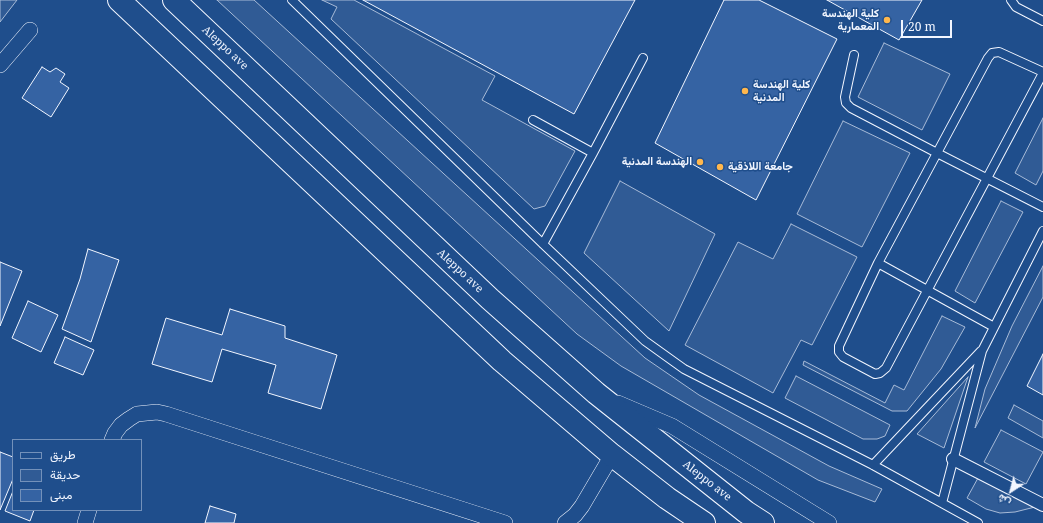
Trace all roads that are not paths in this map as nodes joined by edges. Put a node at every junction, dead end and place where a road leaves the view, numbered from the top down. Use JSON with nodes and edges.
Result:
{"nodes":[{"id":1,"x":119,"y":0,"type":"edge"},
{"id":2,"x":174,"y":0,"type":"edge"},
{"id":3,"x":292,"y":0,"type":"edge"},
{"id":4,"x":1011,"y":0,"type":"edge"},
{"id":5,"x":1043,"y":21,"type":"edge"},
{"id":6,"x":30,"y":30,"type":"dead end"},
{"id":7,"x":854,"y":55,"type":"dead end"},
{"id":8,"x":643,"y":58,"type":"dead end"},
{"id":9,"x":0,"y":65,"type":"edge"},
{"id":10,"x":1043,"y":72,"type":"edge"},
{"id":11,"x":533,"y":120,"type":"dead end"},
{"id":12,"x":593,"y":153,"type":"junction"},
{"id":13,"x":937,"y":153,"type":"junction"},
{"id":14,"x":987,"y":179,"type":"junction"},
{"id":15,"x":1043,"y":207,"type":"edge"},
{"id":16,"x":1043,"y":231,"type":"edge"},
{"id":17,"x":543,"y":244,"type":"junction"},
{"id":18,"x":878,"y":263,"type":"junction"},
{"id":19,"x":928,"y":291,"type":"junction"},
{"id":20,"x":994,"y":327,"type":"junction"},
{"id":21,"x":982,"y":351,"type":"junction"},
{"id":22,"x":596,"y":393,"type":"junction"},
{"id":23,"x":113,"y":439,"type":"edge"},
{"id":24,"x":612,"y":455,"type":"junction"},
{"id":25,"x":953,"y":459,"type":"junction"},
{"id":26,"x":873,"y":465,"type":"junction"},
{"id":27,"x":942,"y":502,"type":"junction"},
{"id":28,"x":1043,"y":505,"type":"edge"},
{"id":29,"x":89,"y":511,"type":"edge"},
{"id":30,"x":85,"y":523,"type":"edge"},
{"id":31,"x":505,"y":523,"type":"edge"},
{"id":32,"x":565,"y":523,"type":"edge"},
{"id":33,"x":704,"y":523,"type":"edge"},
{"id":34,"x":763,"y":523,"type":"edge"},
{"id":35,"x":829,"y":523,"type":"edge"},
{"id":36,"x":978,"y":523,"type":"edge"}],
"edges":[{"from":1,"to":24,"type":"main road"},
{"from":2,"to":22,"type":"main road","name":"Aleppo ave"},
{"from":3,"to":17,"type":"lane"},
{"from":4,"to":5,"type":"lane"},
{"from":6,"to":9,"type":"street"},
{"from":7,"to":13,"type":"lane"},
{"from":8,"to":12,"type":"lane"},
{"from":10,"to":13,"type":"lane"},
{"from":10,"to":14,"type":"lane"},
{"from":11,"to":12,"type":"lane"},
{"from":12,"to":17,"type":"lane"},
{"from":13,"to":14,"type":"lane"},
{"from":13,"to":18,"type":"lane"},
{"from":14,"to":15,"type":"lane"},
{"from":14,"to":19,"type":"lane"},
{"from":16,"to":20,"type":"lane"},
{"from":17,"to":26,"type":"lane"},
{"from":18,"to":19,"type":"lane"},
{"from":18,"to":19,"type":"lane"},
{"from":19,"to":20,"type":"lane"},
{"from":20,"to":21,"type":"lane"},
{"from":21,"to":25,"type":"lane"},
{"from":21,"to":26,"type":"lane"},
{"from":22,"to":34,"type":"main road","name":"Aleppo ave"},
{"from":22,"to":35,"type":"street"},
{"from":23,"to":31,"type":"street"},
{"from":24,"to":32,"type":"street"},
{"from":24,"to":33,"type":"main road"},
{"from":25,"to":27,"type":"lane"},
{"from":25,"to":28,"type":"street"},
{"from":26,"to":27,"type":"lane"},
{"from":27,"to":36,"type":"lane"},
{"from":29,"to":30,"type":"street"}]}
